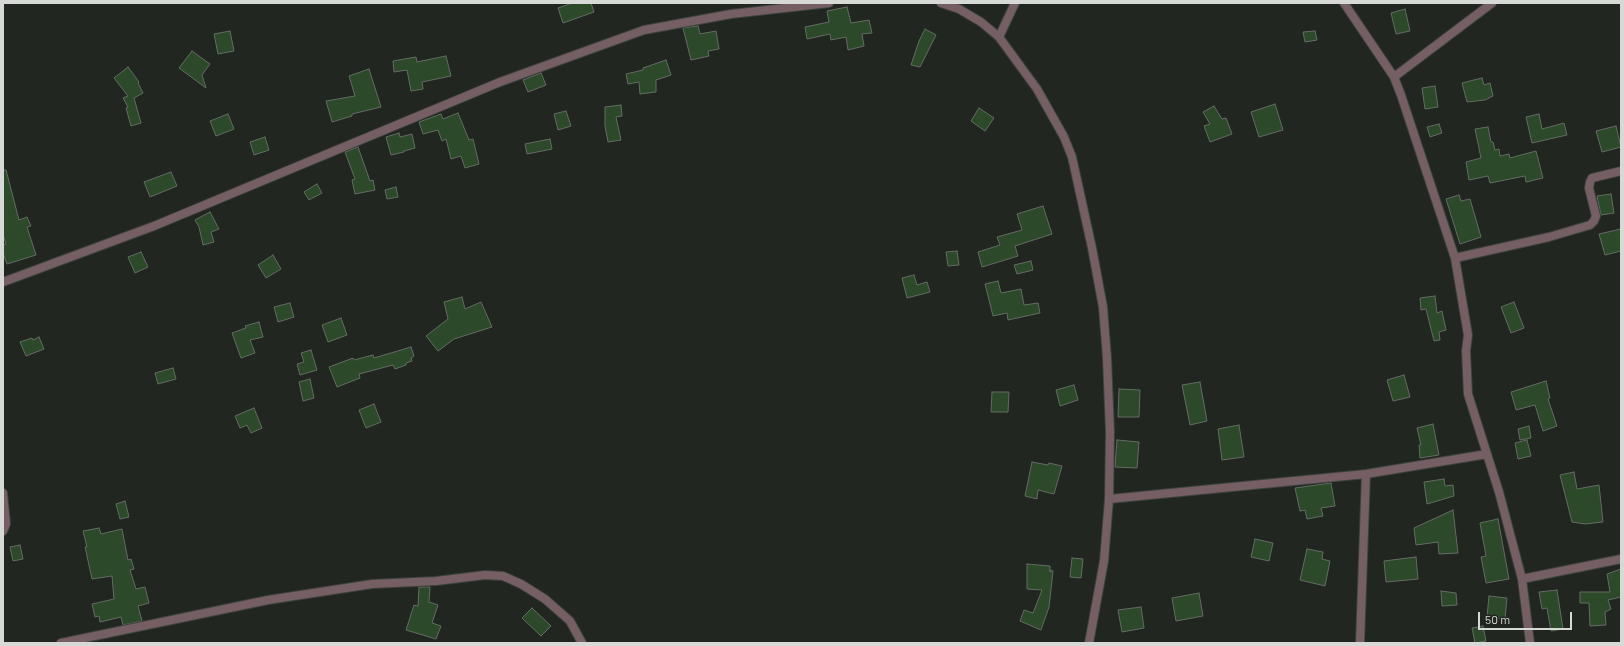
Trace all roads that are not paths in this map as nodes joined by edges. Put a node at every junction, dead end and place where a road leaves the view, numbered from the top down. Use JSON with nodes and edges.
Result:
{"nodes":[{"id":1,"x":828,"y":3,"type":"edge"},
{"id":2,"x":941,"y":3,"type":"edge"},
{"id":3,"x":1015,"y":3,"type":"edge"},
{"id":4,"x":1344,"y":3,"type":"edge"},
{"id":5,"x":1492,"y":3,"type":"edge"},
{"id":6,"x":999,"y":37,"type":"junction"},
{"id":7,"x":1394,"y":77,"type":"junction"},
{"id":8,"x":1621,"y":171,"type":"edge"},
{"id":9,"x":1456,"y":258,"type":"junction"},
{"id":10,"x":3,"y":282,"type":"edge"},
{"id":11,"x":1487,"y":454,"type":"junction"},
{"id":12,"x":1366,"y":474,"type":"junction"},
{"id":13,"x":3,"y":493,"type":"edge"},
{"id":14,"x":1109,"y":499,"type":"junction"},
{"id":15,"x":4,"y":526,"type":"edge"},
{"id":16,"x":1621,"y":559,"type":"edge"},
{"id":17,"x":1522,"y":579,"type":"junction"},
{"id":18,"x":61,"y":643,"type":"edge"},
{"id":19,"x":582,"y":643,"type":"edge"},
{"id":20,"x":1089,"y":643,"type":"edge"},
{"id":21,"x":1360,"y":643,"type":"edge"},
{"id":22,"x":1530,"y":643,"type":"edge"}],
"edges":[{"from":1,"to":10,"type":"street"},
{"from":2,"to":6,"type":"street"},
{"from":3,"to":6,"type":"street"},
{"from":4,"to":7,"type":"street"},
{"from":5,"to":7,"type":"street"},
{"from":6,"to":14,"type":"street"},
{"from":7,"to":9,"type":"street"},
{"from":8,"to":9,"type":"street"},
{"from":9,"to":11,"type":"street"},
{"from":11,"to":12,"type":"street"},
{"from":11,"to":17,"type":"street"},
{"from":12,"to":14,"type":"street"},
{"from":12,"to":21,"type":"street"},
{"from":13,"to":15,"type":"street"},
{"from":14,"to":20,"type":"street"},
{"from":16,"to":17,"type":"street"},
{"from":17,"to":22,"type":"street"},
{"from":18,"to":19,"type":"street"}]}
